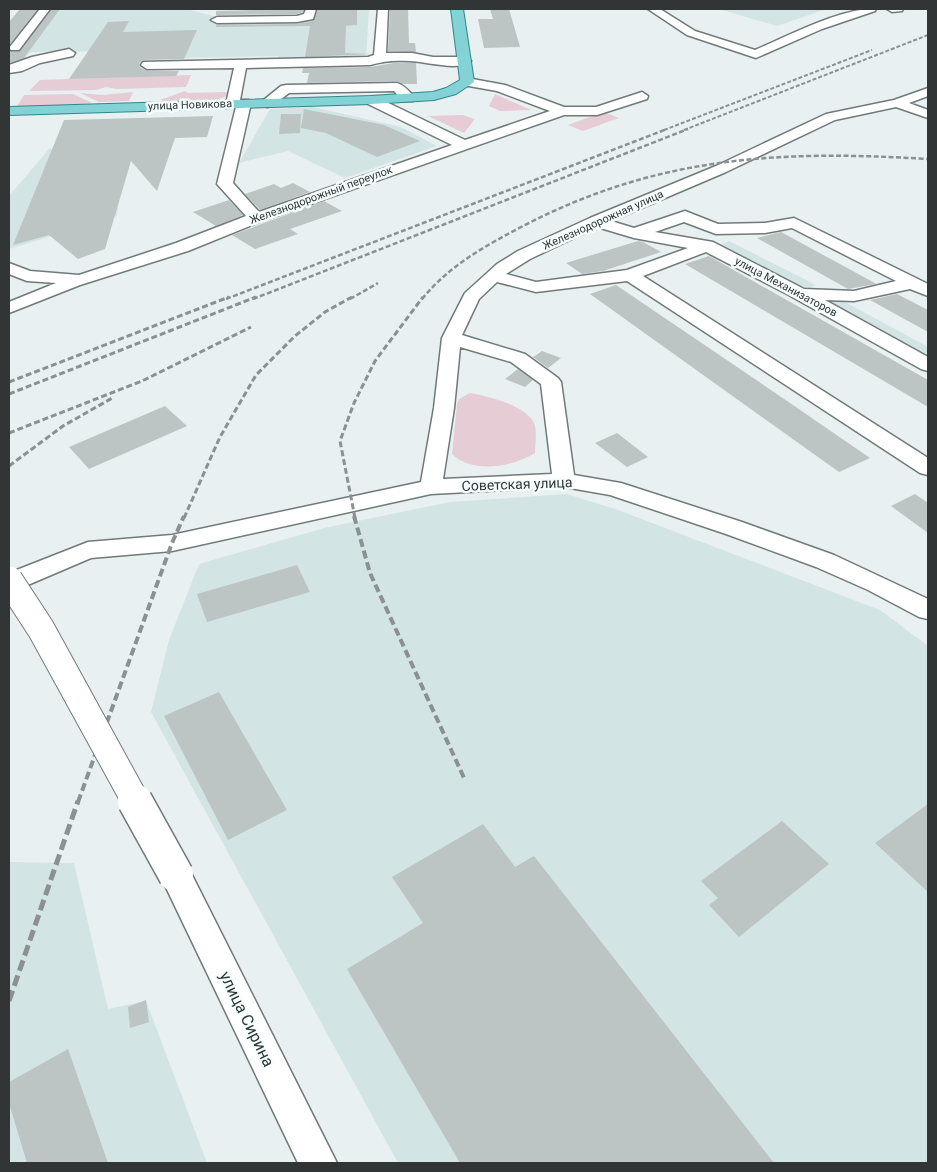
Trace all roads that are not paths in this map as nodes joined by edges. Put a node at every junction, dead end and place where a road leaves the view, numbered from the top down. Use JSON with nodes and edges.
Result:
{"nodes":[{"id":1,"x":45,"y":9,"type":"edge"},
{"id":2,"x":311,"y":9,"type":"edge"},
{"id":3,"x":383,"y":9,"type":"edge"},
{"id":4,"x":457,"y":9,"type":"edge"},
{"id":5,"x":653,"y":9,"type":"edge"},
{"id":6,"x":871,"y":9,"type":"edge"},
{"id":7,"x":892,"y":9,"type":"edge"},
{"id":8,"x":898,"y":9,"type":"edge"},
{"id":9,"x":217,"y":20,"type":"dead end"},
{"id":10,"x":11,"y":50,"type":"edge"},
{"id":11,"x":69,"y":54,"type":"dead end"},
{"id":12,"x":380,"y":57,"type":"junction"},
{"id":13,"x":465,"y":61,"type":"junction"},
{"id":14,"x":241,"y":64,"type":"junction"},
{"id":15,"x":147,"y":66,"type":"dead end"},
{"id":16,"x":9,"y":69,"type":"edge"},
{"id":17,"x":467,"y":82,"type":"junction"},
{"id":18,"x":928,"y":92,"type":"edge"},
{"id":19,"x":642,"y":96,"type":"dead end"},
{"id":20,"x":408,"y":98,"type":"junction"},
{"id":21,"x":371,"y":100,"type":"junction"},
{"id":22,"x":267,"y":103,"type":"junction"},
{"id":23,"x":897,"y":103,"type":"junction"},
{"id":24,"x":238,"y":104,"type":"junction"},
{"id":25,"x":9,"y":111,"type":"edge"},
{"id":26,"x":563,"y":111,"type":"junction"},
{"id":27,"x":928,"y":114,"type":"edge"},
{"id":28,"x":463,"y":145,"type":"junction"},
{"id":29,"x":256,"y":218,"type":"junction"},
{"id":30,"x":596,"y":221,"type":"junction"},
{"id":31,"x":634,"y":233,"type":"junction"},
{"id":32,"x":707,"y":246,"type":"junction"},
{"id":33,"x":9,"y":268,"type":"edge"},
{"id":34,"x":493,"y":276,"type":"junction"},
{"id":35,"x":630,"y":276,"type":"junction"},
{"id":36,"x":80,"y":280,"type":"junction"},
{"id":37,"x":912,"y":283,"type":"junction"},
{"id":38,"x":928,"y":291,"type":"edge"},
{"id":39,"x":800,"y":293,"type":"junction"},
{"id":40,"x":9,"y":308,"type":"edge"},
{"id":41,"x":451,"y":338,"type":"junction"},
{"id":42,"x":928,"y":364,"type":"edge"},
{"id":43,"x":928,"y":468,"type":"edge"},
{"id":44,"x":564,"y":480,"type":"junction"},
{"id":45,"x":431,"y":487,"type":"junction"},
{"id":46,"x":9,"y":580,"type":"edge"},
{"id":47,"x":9,"y":584,"type":"edge"},
{"id":48,"x":925,"y":604,"type":"edge"},
{"id":49,"x":318,"y":1163,"type":"edge"}],
"edges":[{"from":1,"to":10,"type":"street"},
{"from":2,"to":9,"type":"street"},
{"from":3,"to":12,"type":"street"},
{"from":4,"to":13,"type":"main road"},
{"from":5,"to":6,"type":"street"},
{"from":7,"to":8,"type":"street"},
{"from":11,"to":16,"type":"street"},
{"from":12,"to":13,"type":"street"},
{"from":12,"to":14,"type":"street"},
{"from":13,"to":17,"type":"main road"},
{"from":14,"to":15,"type":"street"},
{"from":14,"to":24,"type":"street"},
{"from":17,"to":20,"type":"main road","name":"улица Новикова"},
{"from":17,"to":26,"type":"street"},
{"from":18,"to":23,"type":"street","name":"Железнодорожная улица"},
{"from":19,"to":26,"type":"street"},
{"from":20,"to":21,"type":"main road","name":"улица Новикова"},
{"from":20,"to":22,"type":"street"},
{"from":21,"to":22,"type":"main road","name":"улица Новикова"},
{"from":21,"to":28,"type":"street","name":"улица Новикова"},
{"from":22,"to":24,"type":"main road","name":"улица Новикова"},
{"from":23,"to":27,"type":"street"},
{"from":23,"to":30,"type":"street","name":"Железнодорожная улица"},
{"from":24,"to":25,"type":"main road","name":"улица Новикова"},
{"from":24,"to":29,"type":"street"},
{"from":26,"to":28,"type":"street","name":"Железнодорожный переулок"},
{"from":28,"to":29,"type":"street","name":"Железнодорожный переулок"},
{"from":29,"to":36,"type":"street","name":"Железнодорожный переулок"},
{"from":30,"to":31,"type":"street","name":"улица Механизаторов"},
{"from":30,"to":34,"type":"street","name":"Железнодорожная улица"},
{"from":31,"to":32,"type":"street","name":"улица Механизаторов"},
{"from":31,"to":37,"type":"street"},
{"from":32,"to":35,"type":"street"},
{"from":32,"to":39,"type":"street","name":"улица Механизаторов"},
{"from":33,"to":36,"type":"street","name":"Железнодорожный переулок"},
{"from":34,"to":35,"type":"street"},
{"from":34,"to":41,"type":"street","name":"Железнодорожная улица"},
{"from":35,"to":43,"type":"street"},
{"from":36,"to":40,"type":"street","name":"Железнодорожный переулок"},
{"from":37,"to":38,"type":"street"},
{"from":37,"to":39,"type":"street"},
{"from":39,"to":42,"type":"street","name":"улица Механизаторов"},
{"from":41,"to":44,"type":"street"},
{"from":41,"to":45,"type":"street","name":"Железнодорожная улица"},
{"from":44,"to":45,"type":"street","name":"Советская улица"},
{"from":44,"to":48,"type":"street","name":"Советская улица"},
{"from":45,"to":47,"type":"street","name":"Советская улица"},
{"from":46,"to":49,"type":"street","name":"улица Сирина","bridge":true}]}
